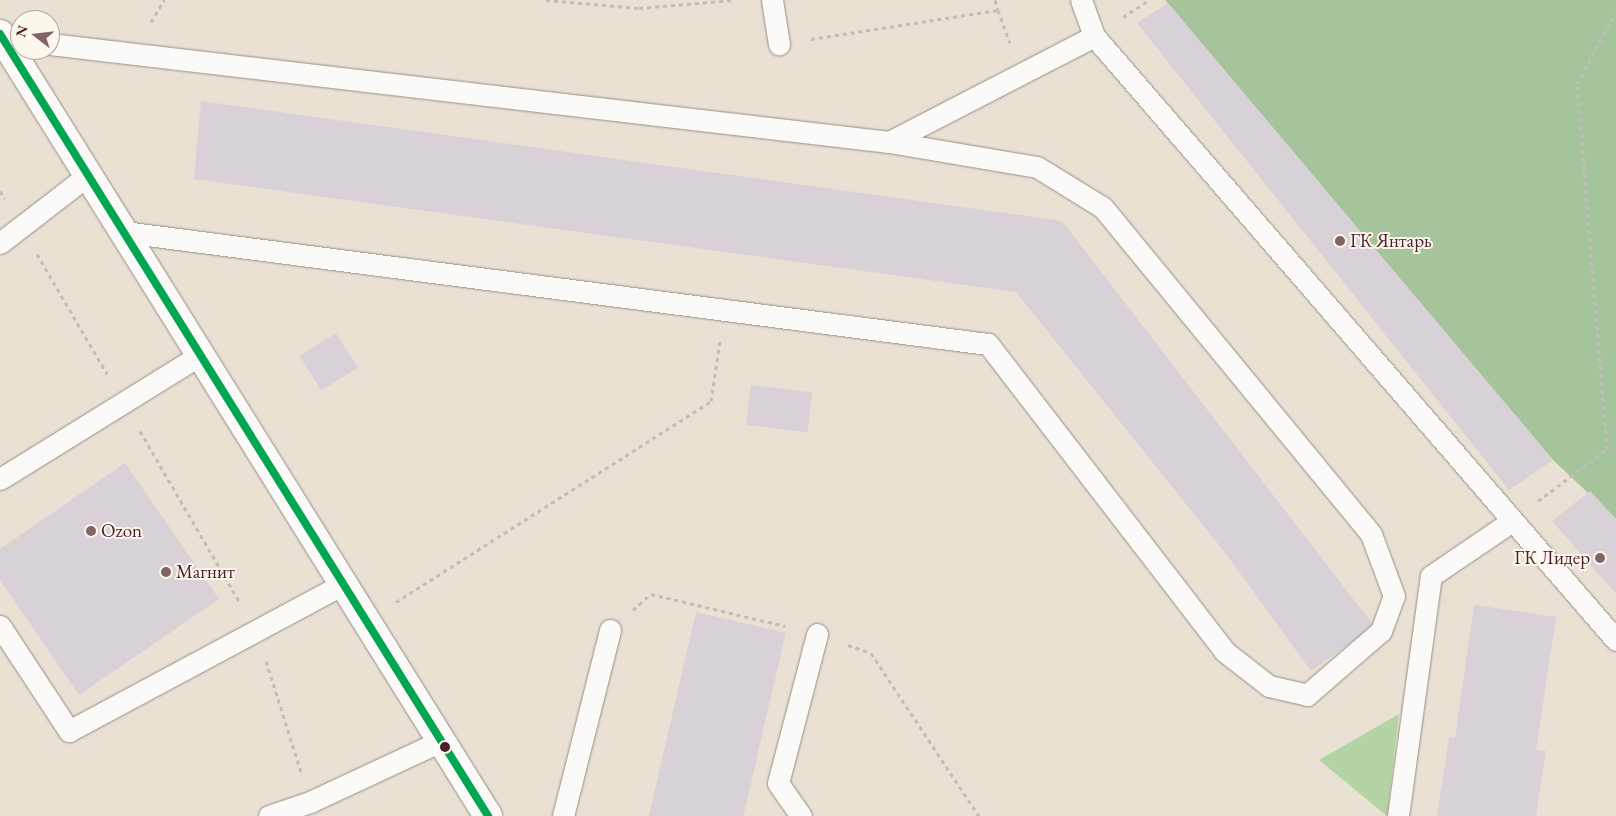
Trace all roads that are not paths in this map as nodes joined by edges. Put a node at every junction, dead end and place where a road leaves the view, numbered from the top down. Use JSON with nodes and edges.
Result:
{"nodes":[{"id":1,"x":772,"y":0,"type":"edge"},
{"id":2,"x":1081,"y":0,"type":"edge"},
{"id":3,"x":1094,"y":36,"type":"junction"},
{"id":4,"x":6,"y":37,"type":"edge"},
{"id":5,"x":779,"y":44,"type":"road end"},
{"id":6,"x":60,"y":45,"type":"edge"},
{"id":7,"x":889,"y":142,"type":"junction"},
{"id":8,"x":88,"y":176,"type":"junction"},
{"id":9,"x":124,"y":232,"type":"junction"},
{"id":10,"x":0,"y":243,"type":"edge"},
{"id":11,"x":200,"y":355,"type":"junction"},
{"id":12,"x":0,"y":479,"type":"edge"},
{"id":13,"x":1512,"y":521,"type":"junction"},
{"id":14,"x":343,"y":584,"type":"junction"},
{"id":15,"x":0,"y":626,"type":"edge"},
{"id":16,"x":610,"y":630,"type":"dead end"},
{"id":17,"x":817,"y":634,"type":"dead end"},
{"id":18,"x":1616,"y":640,"type":"edge"},
{"id":19,"x":441,"y":741,"type":"junction"},
{"id":20,"x":269,"y":816,"type":"edge"},
{"id":21,"x":488,"y":816,"type":"edge"},
{"id":22,"x":563,"y":816,"type":"edge"},
{"id":23,"x":801,"y":816,"type":"edge"},
{"id":24,"x":1398,"y":816,"type":"edge"}],
"edges":[{"from":1,"to":5,"type":"lane"},
{"from":2,"to":3,"type":"lane"},
{"from":3,"to":7,"type":"lane"},
{"from":3,"to":13,"type":"lane"},
{"from":4,"to":8,"type":"street"},
{"from":6,"to":7,"type":"lane"},
{"from":7,"to":9,"type":"lane"},
{"from":8,"to":9,"type":"street"},
{"from":8,"to":10,"type":"lane"},
{"from":9,"to":11,"type":"street"},
{"from":11,"to":12,"type":"lane"},
{"from":11,"to":14,"type":"street"},
{"from":13,"to":18,"type":"lane"},
{"from":13,"to":24,"type":"lane"},
{"from":14,"to":15,"type":"lane"},
{"from":14,"to":19,"type":"street"},
{"from":16,"to":22,"type":"lane"},
{"from":17,"to":23,"type":"lane"},
{"from":19,"to":20,"type":"lane"},
{"from":19,"to":21,"type":"street"}]}
